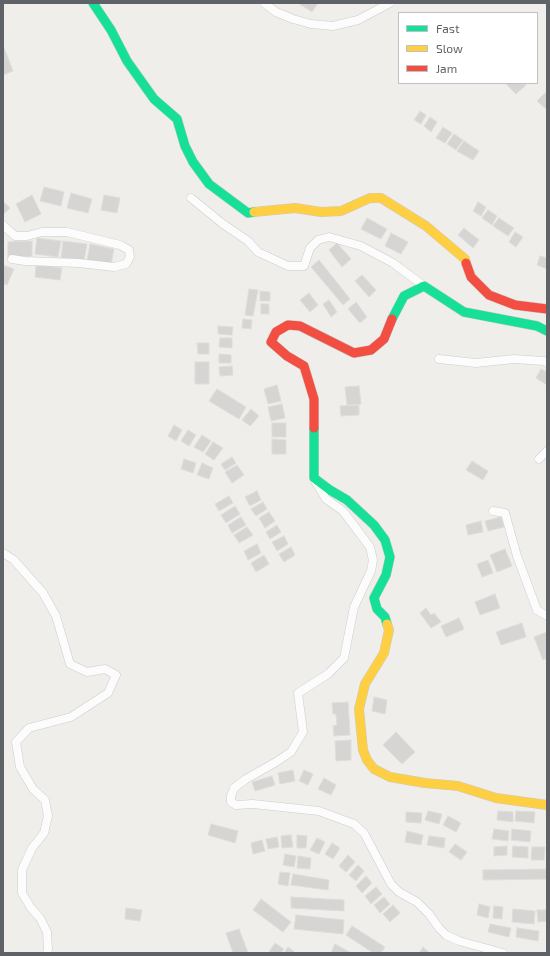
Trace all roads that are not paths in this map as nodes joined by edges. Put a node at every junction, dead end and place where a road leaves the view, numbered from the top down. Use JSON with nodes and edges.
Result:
{"nodes":[{"id":1,"x":93,"y":3,"type":"edge"},
{"id":2,"x":264,"y":3,"type":"edge"},
{"id":3,"x":390,"y":3,"type":"edge"},
{"id":4,"x":191,"y":198,"type":"dead end"},
{"id":5,"x":3,"y":225,"type":"edge"},
{"id":6,"x":12,"y":259,"type":"dead end"},
{"id":7,"x":424,"y":286,"type":"junction"},
{"id":8,"x":547,"y":310,"type":"edge"},
{"id":9,"x":547,"y":331,"type":"edge"},
{"id":10,"x":439,"y":359,"type":"dead end"},
{"id":11,"x":547,"y":363,"type":"edge"},
{"id":12,"x":547,"y":451,"type":"edge"},
{"id":13,"x":539,"y":459,"type":"dead end"},
{"id":14,"x":314,"y":478,"type":"junction"},
{"id":15,"x":493,"y":511,"type":"dead end"},
{"id":16,"x":3,"y":554,"type":"edge"},
{"id":17,"x":547,"y":616,"type":"edge"},
{"id":18,"x":547,"y":805,"type":"edge"},
{"id":19,"x":47,"y":953,"type":"edge"},
{"id":20,"x":503,"y":953,"type":"edge"}],
"edges":[{"from":1,"to":8,"type":"street"},
{"from":2,"to":3,"type":"street"},
{"from":4,"to":7,"type":"street"},
{"from":5,"to":6,"type":"street"},
{"from":7,"to":9,"type":"street"},
{"from":7,"to":14,"type":"street"},
{"from":10,"to":11,"type":"street"},
{"from":12,"to":13,"type":"street"},
{"from":14,"to":18,"type":"street"},
{"from":14,"to":20,"type":"street"},
{"from":15,"to":17,"type":"street"},
{"from":16,"to":19,"type":"street"}]}
